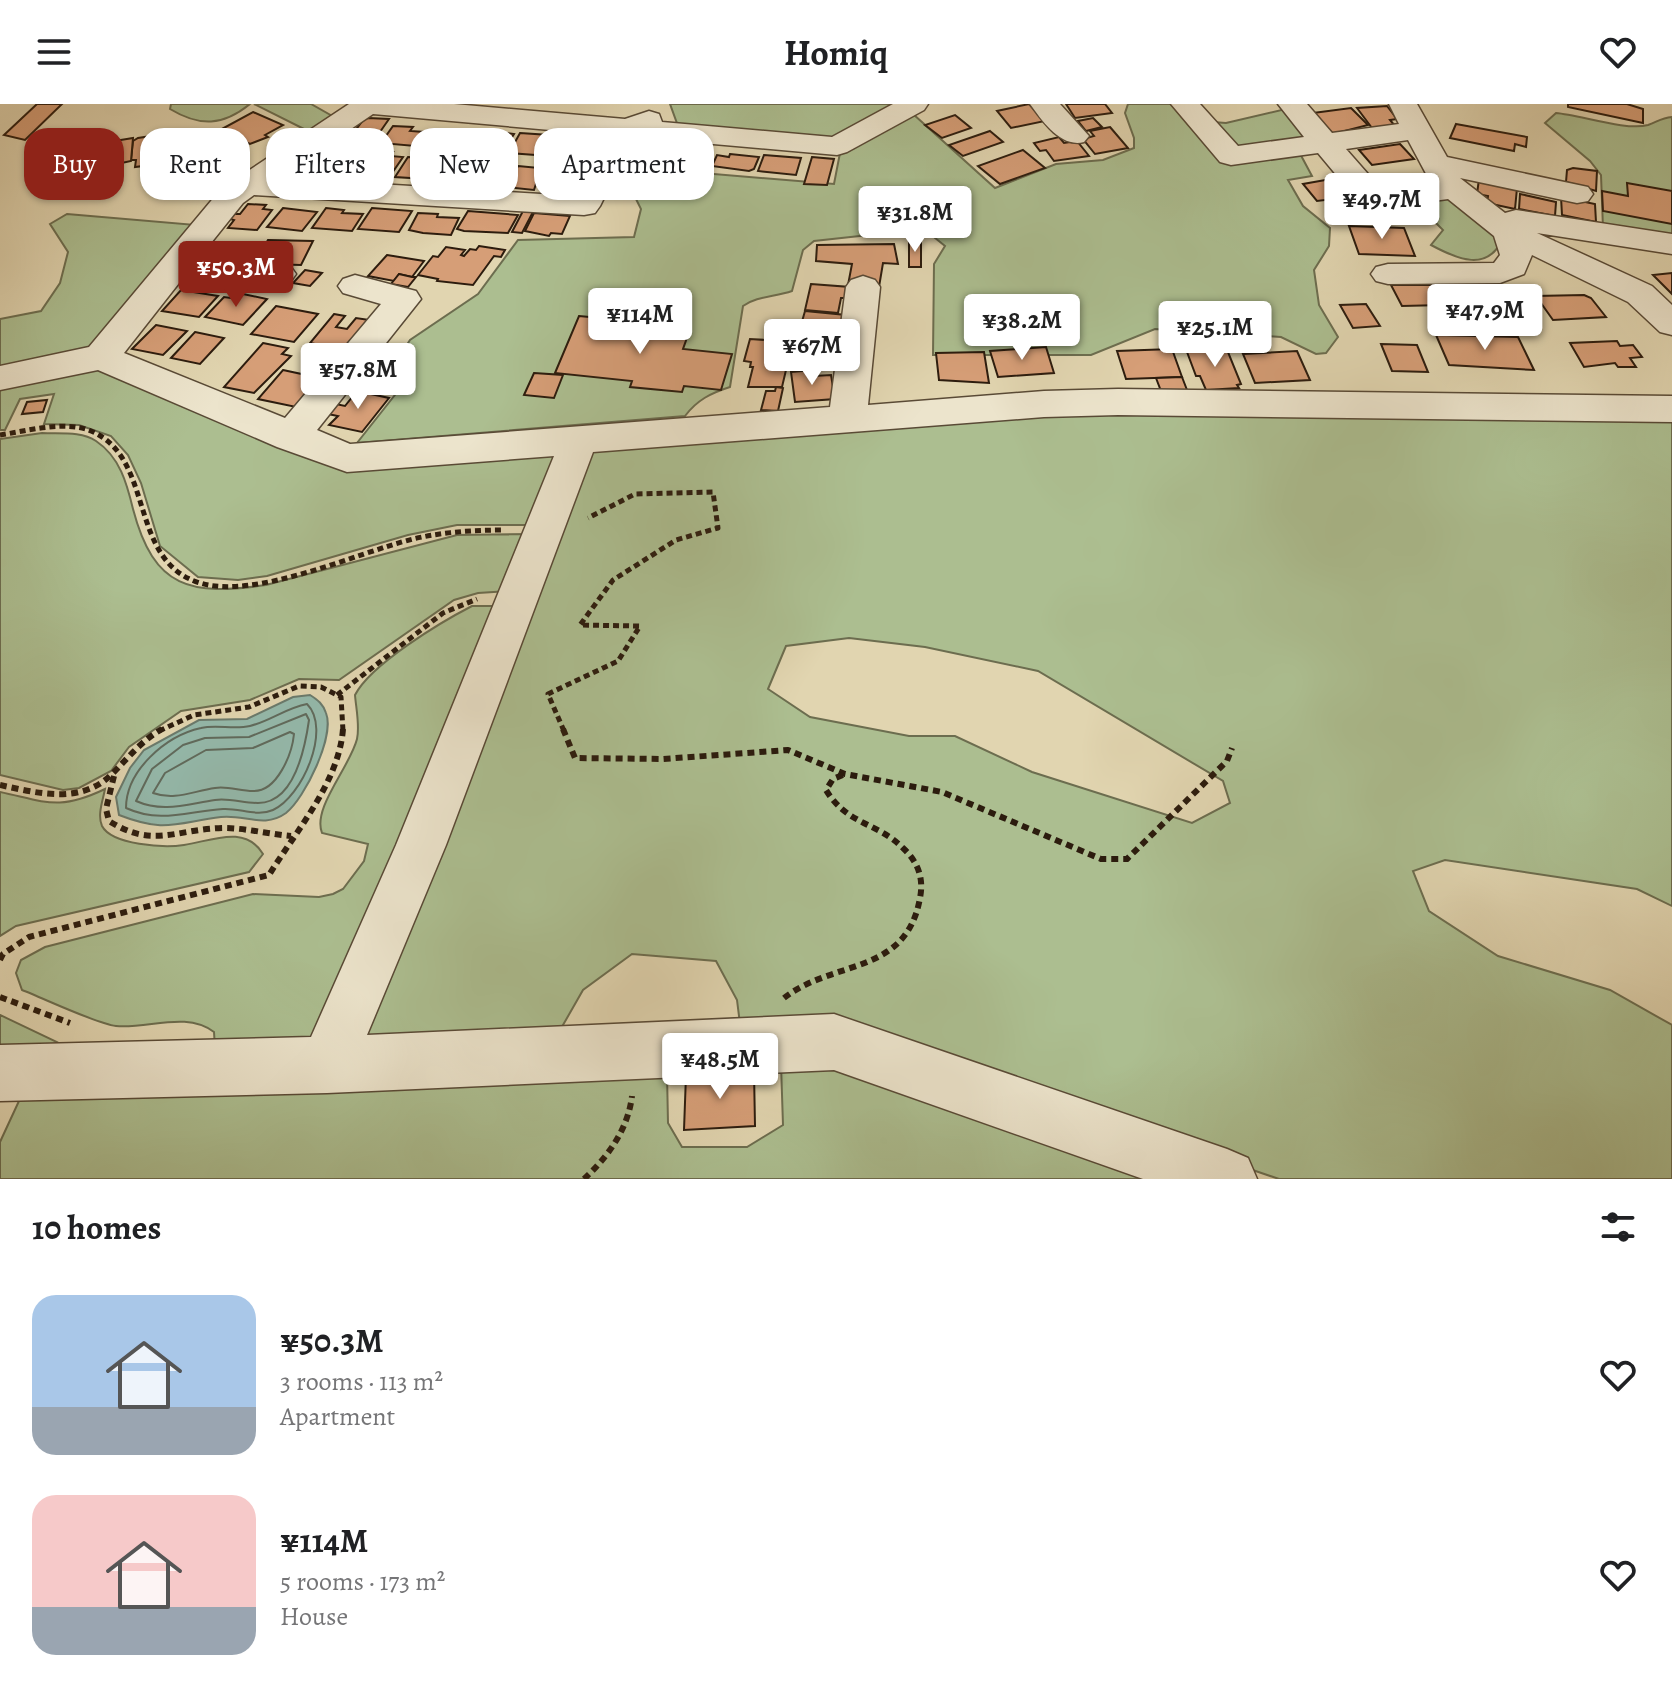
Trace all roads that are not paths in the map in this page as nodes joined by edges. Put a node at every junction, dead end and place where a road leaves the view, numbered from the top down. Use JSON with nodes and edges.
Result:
{"nodes":[{"id":1,"x":656,"y":104,"type":"edge"},
{"id":2,"x":914,"y":104,"type":"edge"},
{"id":3,"x":1044,"y":104,"type":"edge"},
{"id":4,"x":1185,"y":104,"type":"edge"},
{"id":5,"x":1292,"y":104,"type":"edge"},
{"id":6,"x":367,"y":105,"type":"edge"},
{"id":7,"x":1410,"y":117,"type":"edge"},
{"id":8,"x":612,"y":128,"type":"edge"},
{"id":9,"x":626,"y":128,"type":"edge"},
{"id":10,"x":714,"y":136,"type":"edge"},
{"id":11,"x":1074,"y":136,"type":"dead end"},
{"id":12,"x":1326,"y":143,"type":"junction"},
{"id":13,"x":1446,"y":176,"type":"junction"},
{"id":14,"x":250,"y":181,"type":"edge"},
{"id":15,"x":250,"y":185,"type":"edge"},
{"id":16,"x":1577,"y":194,"type":"dead end"},
{"id":17,"x":229,"y":200,"type":"edge"},
{"id":18,"x":587,"y":200,"type":"edge"},
{"id":19,"x":1497,"y":222,"type":"junction"},
{"id":20,"x":1672,"y":244,"type":"edge"},
{"id":21,"x":169,"y":273,"type":"junction"},
{"id":22,"x":279,"y":274,"type":"dead end"},
{"id":23,"x":1388,"y":274,"type":"dead end"},
{"id":24,"x":355,"y":286,"type":"dead end"},
{"id":25,"x":863,"y":287,"type":"dead end"},
{"id":26,"x":1672,"y":324,"type":"edge"},
{"id":27,"x":101,"y":357,"type":"junction"},
{"id":28,"x":0,"y":378,"type":"edge"},
{"id":29,"x":1672,"y":409,"type":"edge"},
{"id":30,"x":848,"y":417,"type":"junction"},
{"id":31,"x":290,"y":437,"type":"junction"},
{"id":32,"x":579,"y":440,"type":"junction"},
{"id":33,"x":327,"y":1065,"type":"junction"},
{"id":34,"x":0,"y":1073,"type":"edge"},
{"id":35,"x":1227,"y":1179,"type":"edge"}],
"edges":[{"from":1,"to":9,"type":"street"},
{"from":2,"to":10,"type":"street"},
{"from":3,"to":11,"type":"street"},
{"from":4,"to":12,"type":"street"},
{"from":5,"to":12,"type":"street"},
{"from":6,"to":8,"type":"street"},
{"from":6,"to":14,"type":"street"},
{"from":7,"to":12,"type":"street"},
{"from":7,"to":13,"type":"street"},
{"from":12,"to":13,"type":"street"},
{"from":13,"to":16,"type":"street"},
{"from":13,"to":19,"type":"street"},
{"from":15,"to":18,"type":"street"},
{"from":17,"to":21,"type":"street"},
{"from":19,"to":20,"type":"street"},
{"from":19,"to":23,"type":"street"},
{"from":19,"to":26,"type":"street"},
{"from":21,"to":22,"type":"street"},
{"from":21,"to":27,"type":"street"},
{"from":24,"to":31,"type":"street"},
{"from":25,"to":30,"type":"street"},
{"from":27,"to":28,"type":"street"},
{"from":27,"to":31,"type":"street"},
{"from":29,"to":30,"type":"street"},
{"from":30,"to":32,"type":"street"},
{"from":31,"to":32,"type":"street"},
{"from":32,"to":33,"type":"street"},
{"from":33,"to":34,"type":"street"},
{"from":33,"to":35,"type":"street"}]}
